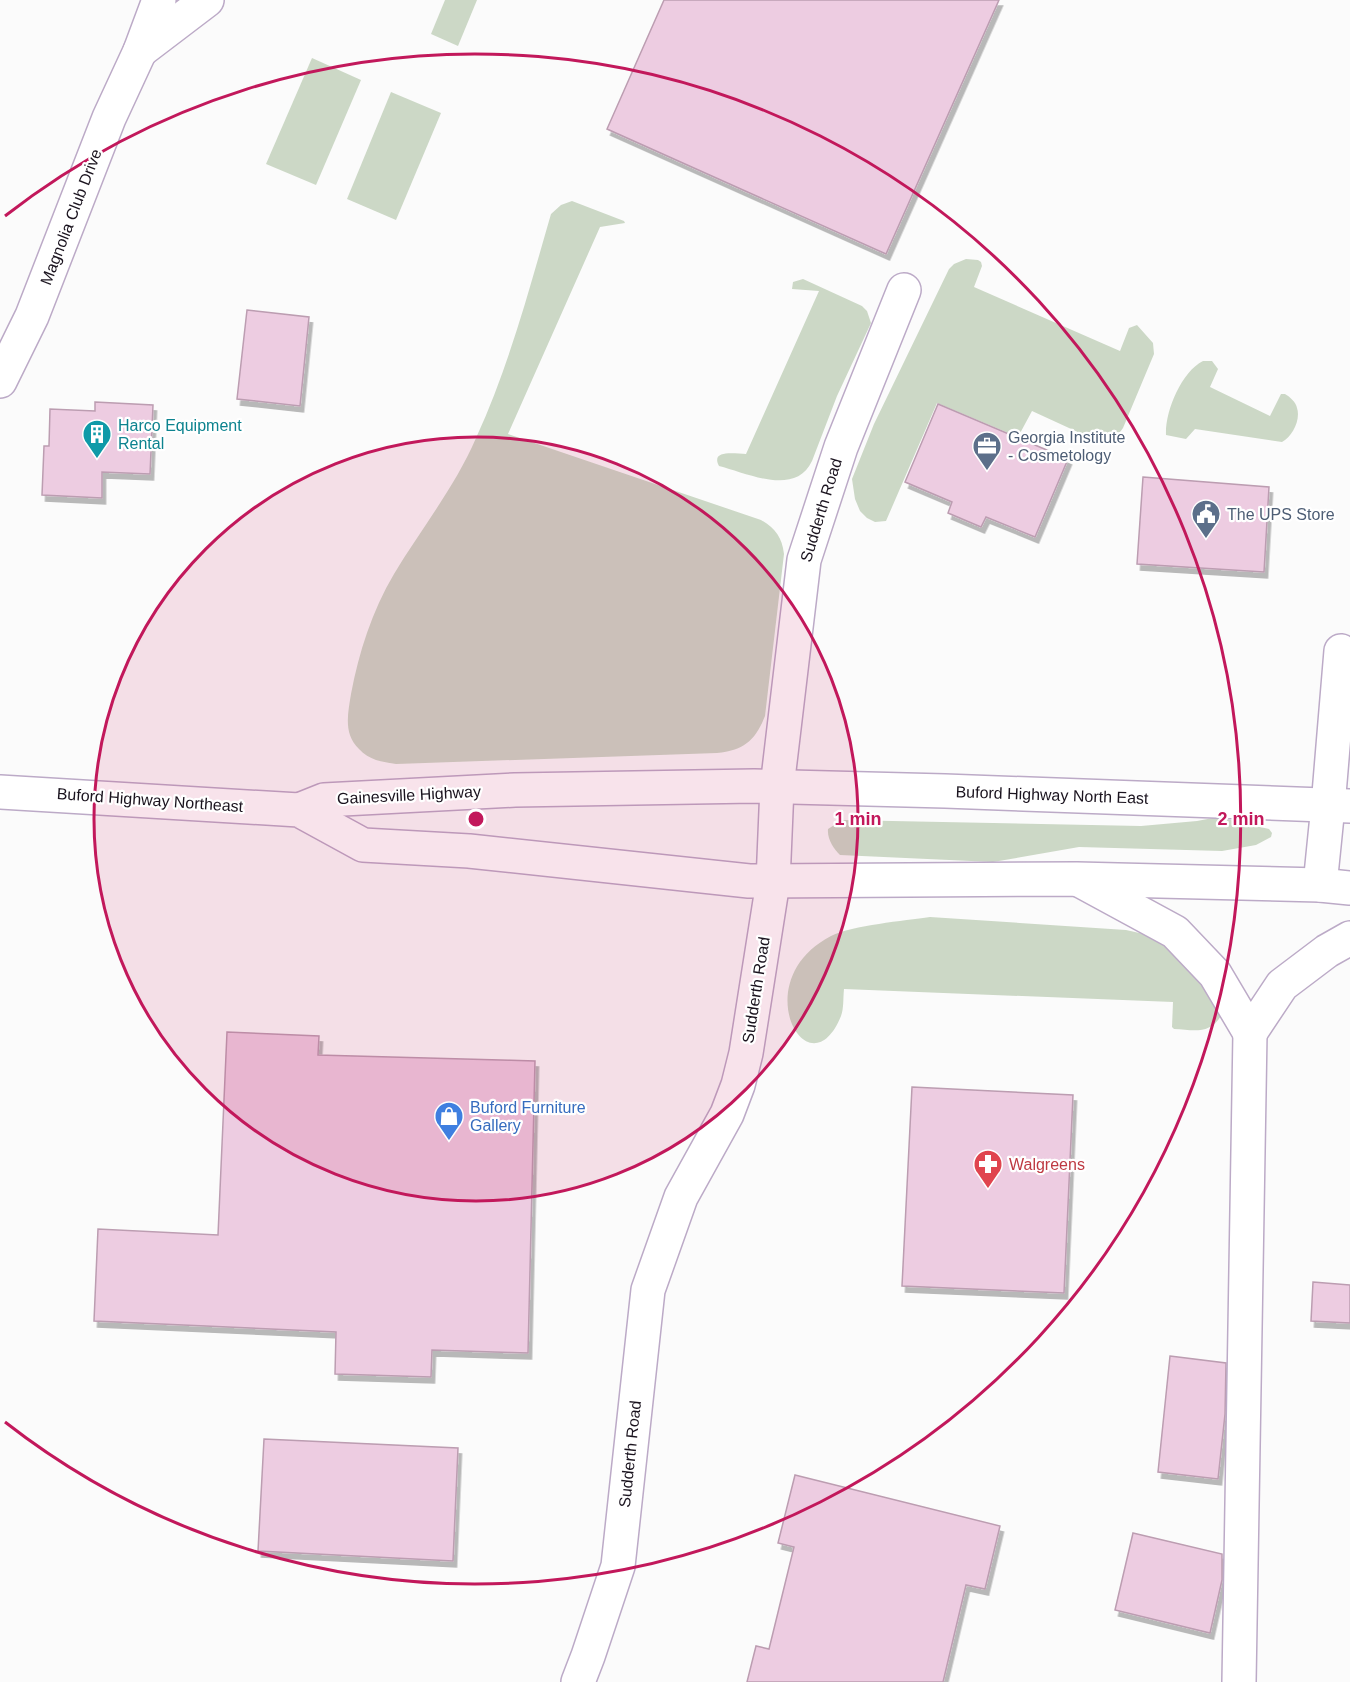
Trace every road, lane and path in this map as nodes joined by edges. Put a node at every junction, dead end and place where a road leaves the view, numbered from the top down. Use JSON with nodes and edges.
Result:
{"nodes":[{"id":1,"x":159,"y":0,"type":"edge"},
{"id":2,"x":207,"y":0,"type":"edge"},
{"id":3,"x":140,"y":51,"type":"junction"},
{"id":4,"x":904,"y":290,"type":"dead end"},
{"id":5,"x":0,"y":381,"type":"edge"},
{"id":6,"x":1341,"y":651,"type":"dead end"},
{"id":7,"x":765,"y":787,"type":"junction"},
{"id":8,"x":0,"y":792,"type":"edge"},
{"id":9,"x":1339,"y":806,"type":"edge"},
{"id":10,"x":299,"y":810,"type":"junction"},
{"id":11,"x":1077,"y":879,"type":"junction"},
{"id":12,"x":773,"y":882,"type":"junction"},
{"id":13,"x":1335,"y":887,"type":"edge"},
{"id":14,"x":1350,"y":938,"type":"edge"},
{"id":15,"x":1250,"y":1033,"type":"junction"},
{"id":16,"x":578,"y":1682,"type":"edge"},
{"id":17,"x":1239,"y":1682,"type":"edge"}],
"edges":[{"from":1,"to":3,"type":"street","name":"Magnolia Club Drive"},
{"from":2,"to":3,"type":"street","name":"Magnolia Club Drive"},
{"from":3,"to":5,"type":"street","name":"Magnolia Club Drive"},
{"from":4,"to":7,"type":"street","name":"Sudderth Road"},
{"from":6,"to":9,"type":"street"},
{"from":7,"to":9,"type":"street","name":"Buford Highway North East"},
{"from":7,"to":10,"type":"street","name":"Gainesville Highway"},
{"from":7,"to":12,"type":"street","name":"Sudderth Road"},
{"from":8,"to":10,"type":"street","name":"Buford Highway Northeast"},
{"from":9,"to":13,"type":"street"},
{"from":10,"to":12,"type":"street","name":"Gainesville Highway"},
{"from":11,"to":12,"type":"street"},
{"from":11,"to":13,"type":"street"},
{"from":11,"to":15,"type":"street"},
{"from":12,"to":16,"type":"street","name":"Sudderth Road"},
{"from":14,"to":15,"type":"street"},
{"from":15,"to":17,"type":"street"}]}
